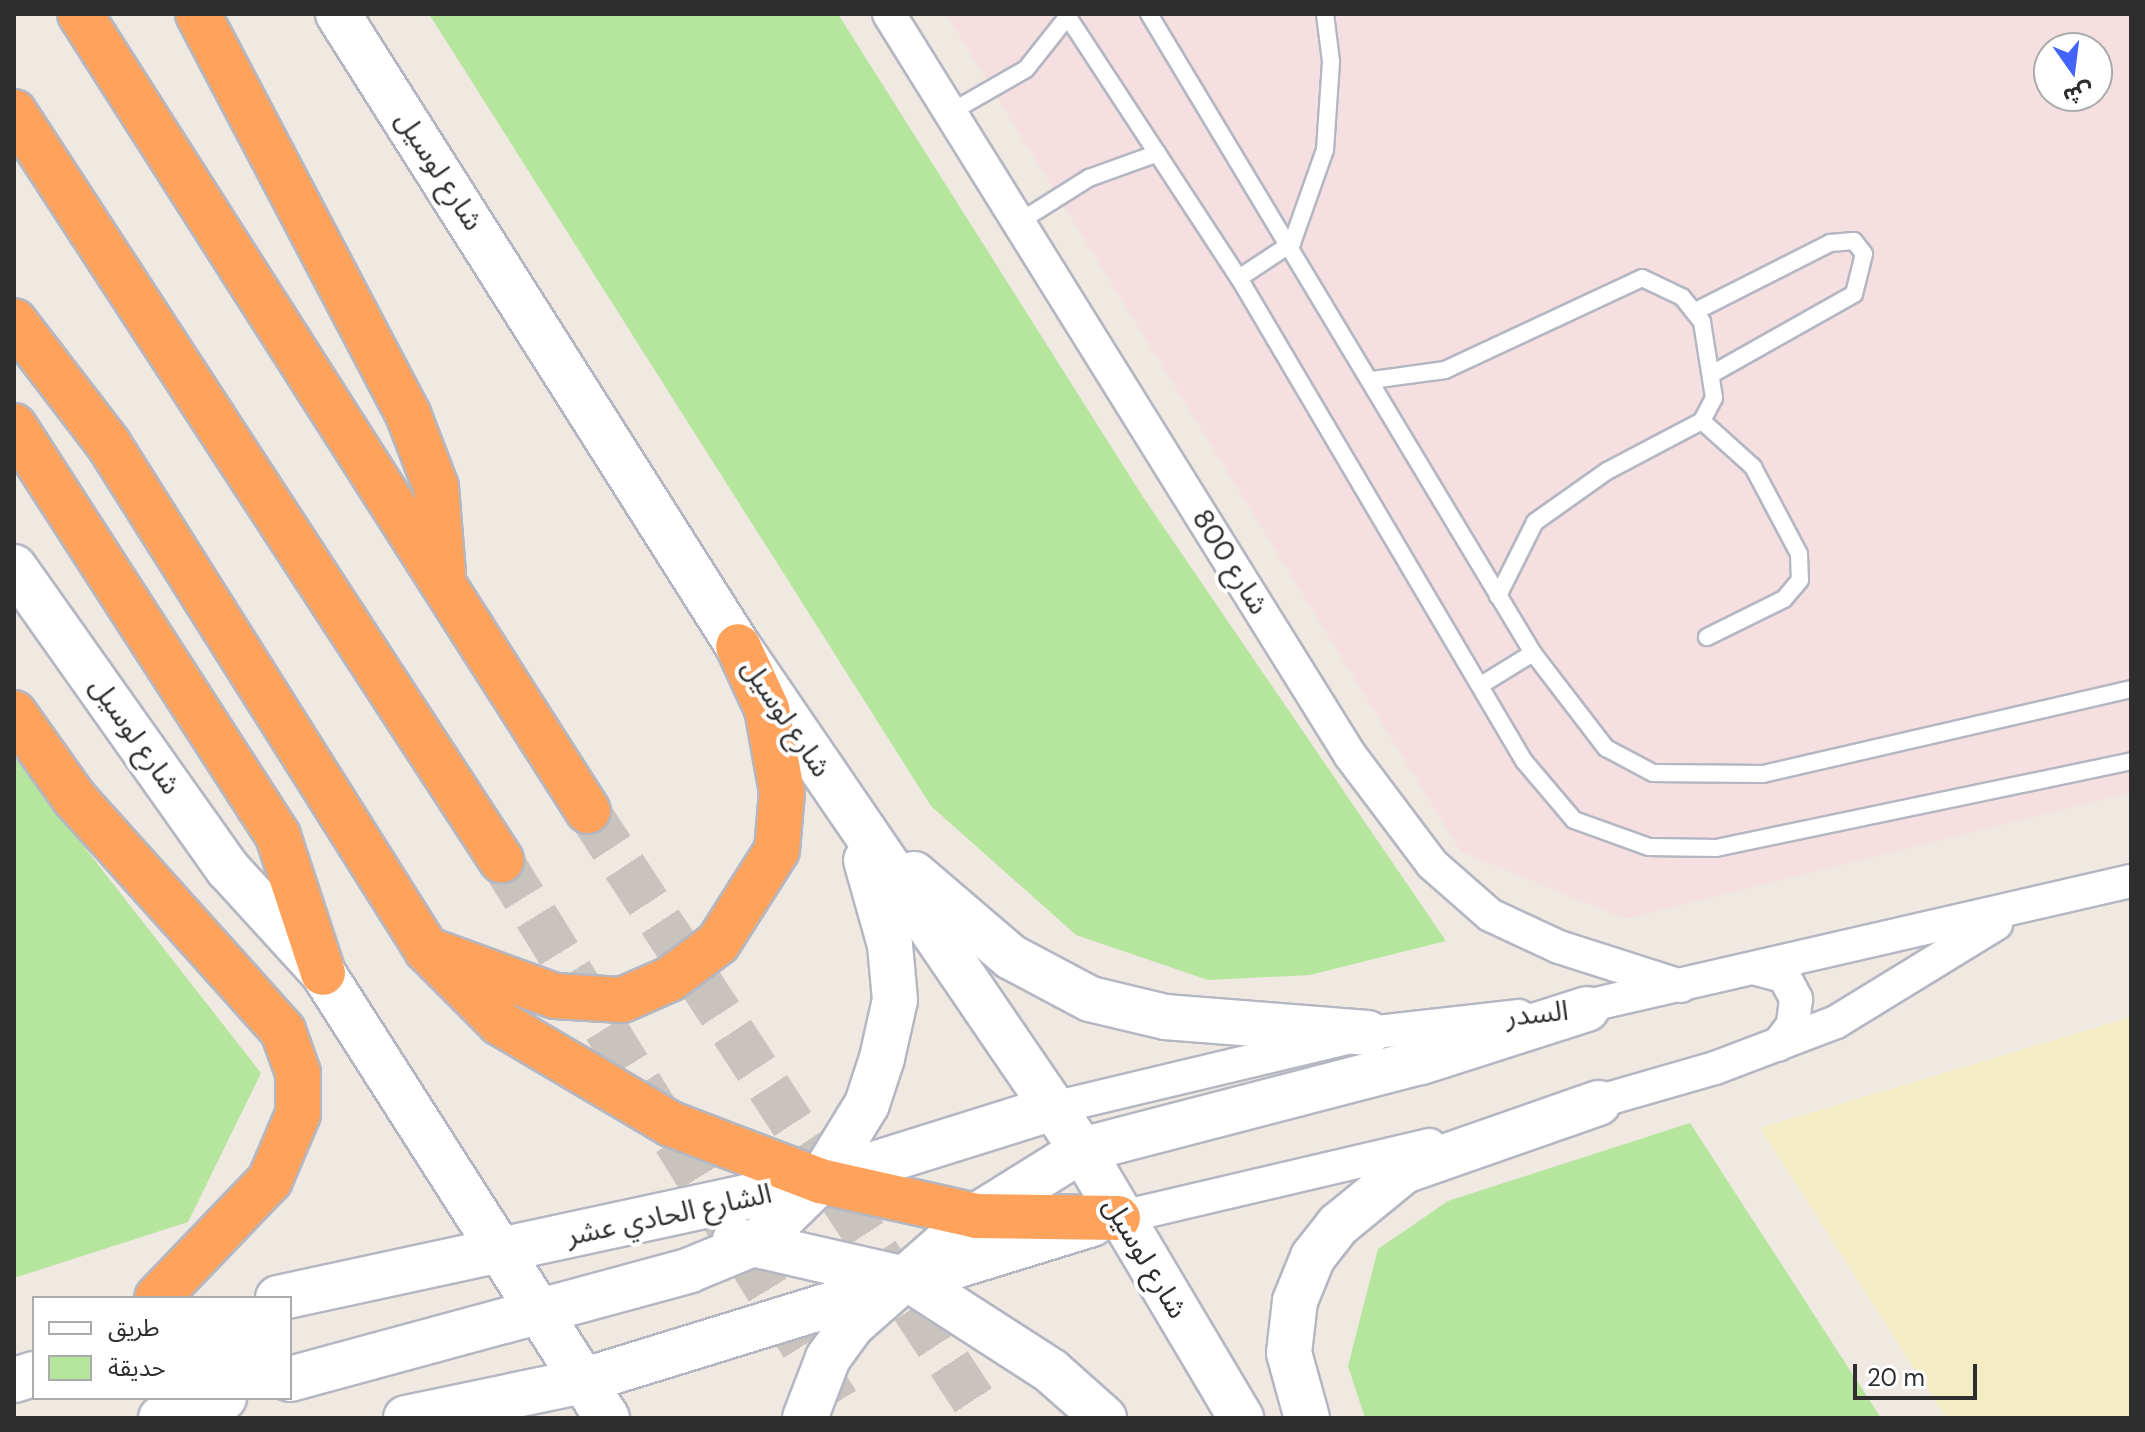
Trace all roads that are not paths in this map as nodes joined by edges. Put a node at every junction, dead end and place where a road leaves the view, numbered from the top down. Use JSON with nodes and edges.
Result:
{"nodes":[{"id":1,"x":80,"y":14,"type":"edge"},
{"id":2,"x":198,"y":14,"type":"edge"},
{"id":3,"x":338,"y":14,"type":"edge"},
{"id":4,"x":889,"y":14,"type":"edge"},
{"id":5,"x":1149,"y":14,"type":"edge"},
{"id":6,"x":1325,"y":14,"type":"edge"},
{"id":7,"x":1067,"y":15,"type":"edge"},
{"id":8,"x":14,"y":112,"type":"edge"},
{"id":9,"x":951,"y":112,"type":"junction"},
{"id":10,"x":1158,"y":153,"type":"junction"},
{"id":11,"x":1019,"y":222,"type":"junction"},
{"id":12,"x":1292,"y":243,"type":"junction"},
{"id":13,"x":1239,"y":278,"type":"junction"},
{"id":14,"x":1694,"y":312,"type":"junction"},
{"id":15,"x":14,"y":321,"type":"edge"},
{"id":16,"x":1714,"y":373,"type":"junction"},
{"id":17,"x":1372,"y":380,"type":"junction"},
{"id":18,"x":1702,"y":421,"type":"junction"},
{"id":19,"x":14,"y":426,"type":"edge"},
{"id":20,"x":14,"y":567,"type":"edge"},
{"id":21,"x":444,"y":581,"type":"junction"},
{"id":22,"x":1498,"y":596,"type":"junction"},
{"id":23,"x":1707,"y":637,"type":"dead end"},
{"id":24,"x":738,"y":646,"type":"junction"},
{"id":25,"x":1533,"y":653,"type":"junction"},
{"id":26,"x":1481,"y":685,"type":"junction"},
{"id":27,"x":2131,"y":689,"type":"edge"},
{"id":28,"x":14,"y":713,"type":"edge"},
{"id":29,"x":2131,"y":761,"type":"edge"},
{"id":30,"x":588,"y":811,"type":"tunnel mouth"},
{"id":31,"x":851,"y":816,"type":"junction"},
{"id":32,"x":501,"y":860,"type":"tunnel mouth"},
{"id":33,"x":2131,"y":881,"type":"edge"},
{"id":34,"x":2020,"y":909,"type":"junction"},
{"id":35,"x":427,"y":950,"type":"junction"},
{"id":36,"x":1757,"y":969,"type":"junction"},
{"id":37,"x":323,"y":973,"type":"junction"},
{"id":38,"x":1681,"y":986,"type":"junction"},
{"id":39,"x":1587,"y":1009,"type":"junction"},
{"id":40,"x":1367,"y":1033,"type":"junction"},
{"id":41,"x":1778,"y":1045,"type":"junction"},
{"id":42,"x":1598,"y":1103,"type":"junction"},
{"id":43,"x":1053,"y":1108,"type":"junction"},
{"id":44,"x":1082,"y":1150,"type":"junction"},
{"id":45,"x":820,"y":1181,"type":"junction"},
{"id":46,"x":976,"y":1216,"type":"junction"},
{"id":47,"x":1118,"y":1218,"type":"junction"},
{"id":48,"x":758,"y":1242,"type":"junction"},
{"id":49,"x":498,"y":1252,"type":"junction"},
{"id":50,"x":910,"y":1280,"type":"junction"},
{"id":51,"x":159,"y":1296,"type":"edge"},
{"id":52,"x":288,"y":1296,"type":"edge"},
{"id":53,"x":539,"y":1313,"type":"junction"},
{"id":54,"x":292,"y":1378,"type":"edge"},
{"id":55,"x":579,"y":1382,"type":"junction"},
{"id":56,"x":218,"y":1400,"type":"edge"},
{"id":57,"x":161,"y":1418,"type":"edge"},
{"id":58,"x":406,"y":1418,"type":"edge"},
{"id":59,"x":607,"y":1418,"type":"edge"},
{"id":60,"x":805,"y":1418,"type":"edge"},
{"id":61,"x":1104,"y":1418,"type":"edge"},
{"id":62,"x":1241,"y":1418,"type":"edge"},
{"id":63,"x":1307,"y":1418,"type":"edge"}],
"edges":[{"from":1,"to":21,"type":"highway"},
{"from":2,"to":21,"type":"highway"},
{"from":3,"to":24,"type":"street","name":"شارع لوسيل"},
{"from":4,"to":9,"type":"street","name":"شارع 800"},
{"from":5,"to":12,"type":"lane"},
{"from":6,"to":12,"type":"lane"},
{"from":7,"to":9,"type":"lane"},
{"from":7,"to":10,"type":"lane"},
{"from":8,"to":32,"type":"highway"},
{"from":9,"to":11,"type":"street","name":"شارع 800"},
{"from":10,"to":11,"type":"lane"},
{"from":10,"to":13,"type":"lane"},
{"from":11,"to":38,"type":"street","name":"شارع 800"},
{"from":12,"to":13,"type":"lane"},
{"from":12,"to":17,"type":"lane"},
{"from":13,"to":26,"type":"lane"},
{"from":14,"to":16,"type":"lane"},
{"from":14,"to":16,"type":"lane"},
{"from":14,"to":17,"type":"lane"},
{"from":15,"to":35,"type":"highway"},
{"from":16,"to":18,"type":"lane"},
{"from":17,"to":22,"type":"lane"},
{"from":18,"to":22,"type":"lane"},
{"from":18,"to":23,"type":"lane"},
{"from":19,"to":37,"type":"highway"},
{"from":20,"to":37,"type":"street","name":"شارع لوسيل"},
{"from":21,"to":30,"type":"highway"},
{"from":22,"to":25,"type":"lane"},
{"from":24,"to":31,"type":"street","name":"شارع لوسيل"},
{"from":24,"to":35,"type":"highway"},
{"from":25,"to":26,"type":"lane"},
{"from":25,"to":27,"type":"lane"},
{"from":26,"to":29,"type":"lane"},
{"from":28,"to":51,"type":"highway"},
{"from":31,"to":40,"type":"street"},
{"from":31,"to":43,"type":"street","name":"شارع لوسيل"},
{"from":31,"to":45,"type":"street"},
{"from":33,"to":34,"type":"street","name":"السدر"},
{"from":34,"to":36,"type":"street","name":"السدر"},
{"from":34,"to":41,"type":"street","name":"السدر"},
{"from":35,"to":45,"type":"highway"},
{"from":36,"to":38,"type":"street","name":"السدر"},
{"from":36,"to":41,"type":"street"},
{"from":37,"to":49,"type":"street","name":"شارع لوسيل"},
{"from":38,"to":39,"type":"street","name":"السدر"},
{"from":39,"to":40,"type":"street","name":"السدر"},
{"from":39,"to":44,"type":"street"},
{"from":40,"to":43,"type":"street","name":"السدر"},
{"from":41,"to":42,"type":"street","name":"السدر"},
{"from":42,"to":47,"type":"street","name":"السدر"},
{"from":42,"to":63,"type":"street"},
{"from":43,"to":44,"type":"street","name":"شارع لوسيل"},
{"from":43,"to":45,"type":"street","name":"الشارع الحادي عشر"},
{"from":44,"to":46,"type":"street"},
{"from":44,"to":47,"type":"street","name":"شارع لوسيل"},
{"from":45,"to":46,"type":"highway"},
{"from":45,"to":48,"type":"street"},
{"from":45,"to":49,"type":"street","name":"الشارع الحادي عشر"},
{"from":46,"to":47,"type":"highway"},
{"from":46,"to":50,"type":"street"},
{"from":47,"to":50,"type":"street"},
{"from":47,"to":62,"type":"street","name":"شارع لوسيل"},
{"from":48,"to":49,"type":"street"},
{"from":48,"to":50,"type":"street"},
{"from":48,"to":53,"type":"street"},
{"from":49,"to":52,"type":"street","name":"الشارع الحادي عشر"},
{"from":49,"to":53,"type":"street","name":"شارع لوسيل"},
{"from":50,"to":55,"type":"street"},
{"from":50,"to":60,"type":"street"},
{"from":50,"to":61,"type":"street"},
{"from":53,"to":54,"type":"street"},
{"from":53,"to":55,"type":"street","name":"شارع لوسيل"},
{"from":55,"to":58,"type":"street"},
{"from":55,"to":59,"type":"street","name":"شارع لوسيل"},
{"from":56,"to":57,"type":"street"}]}
